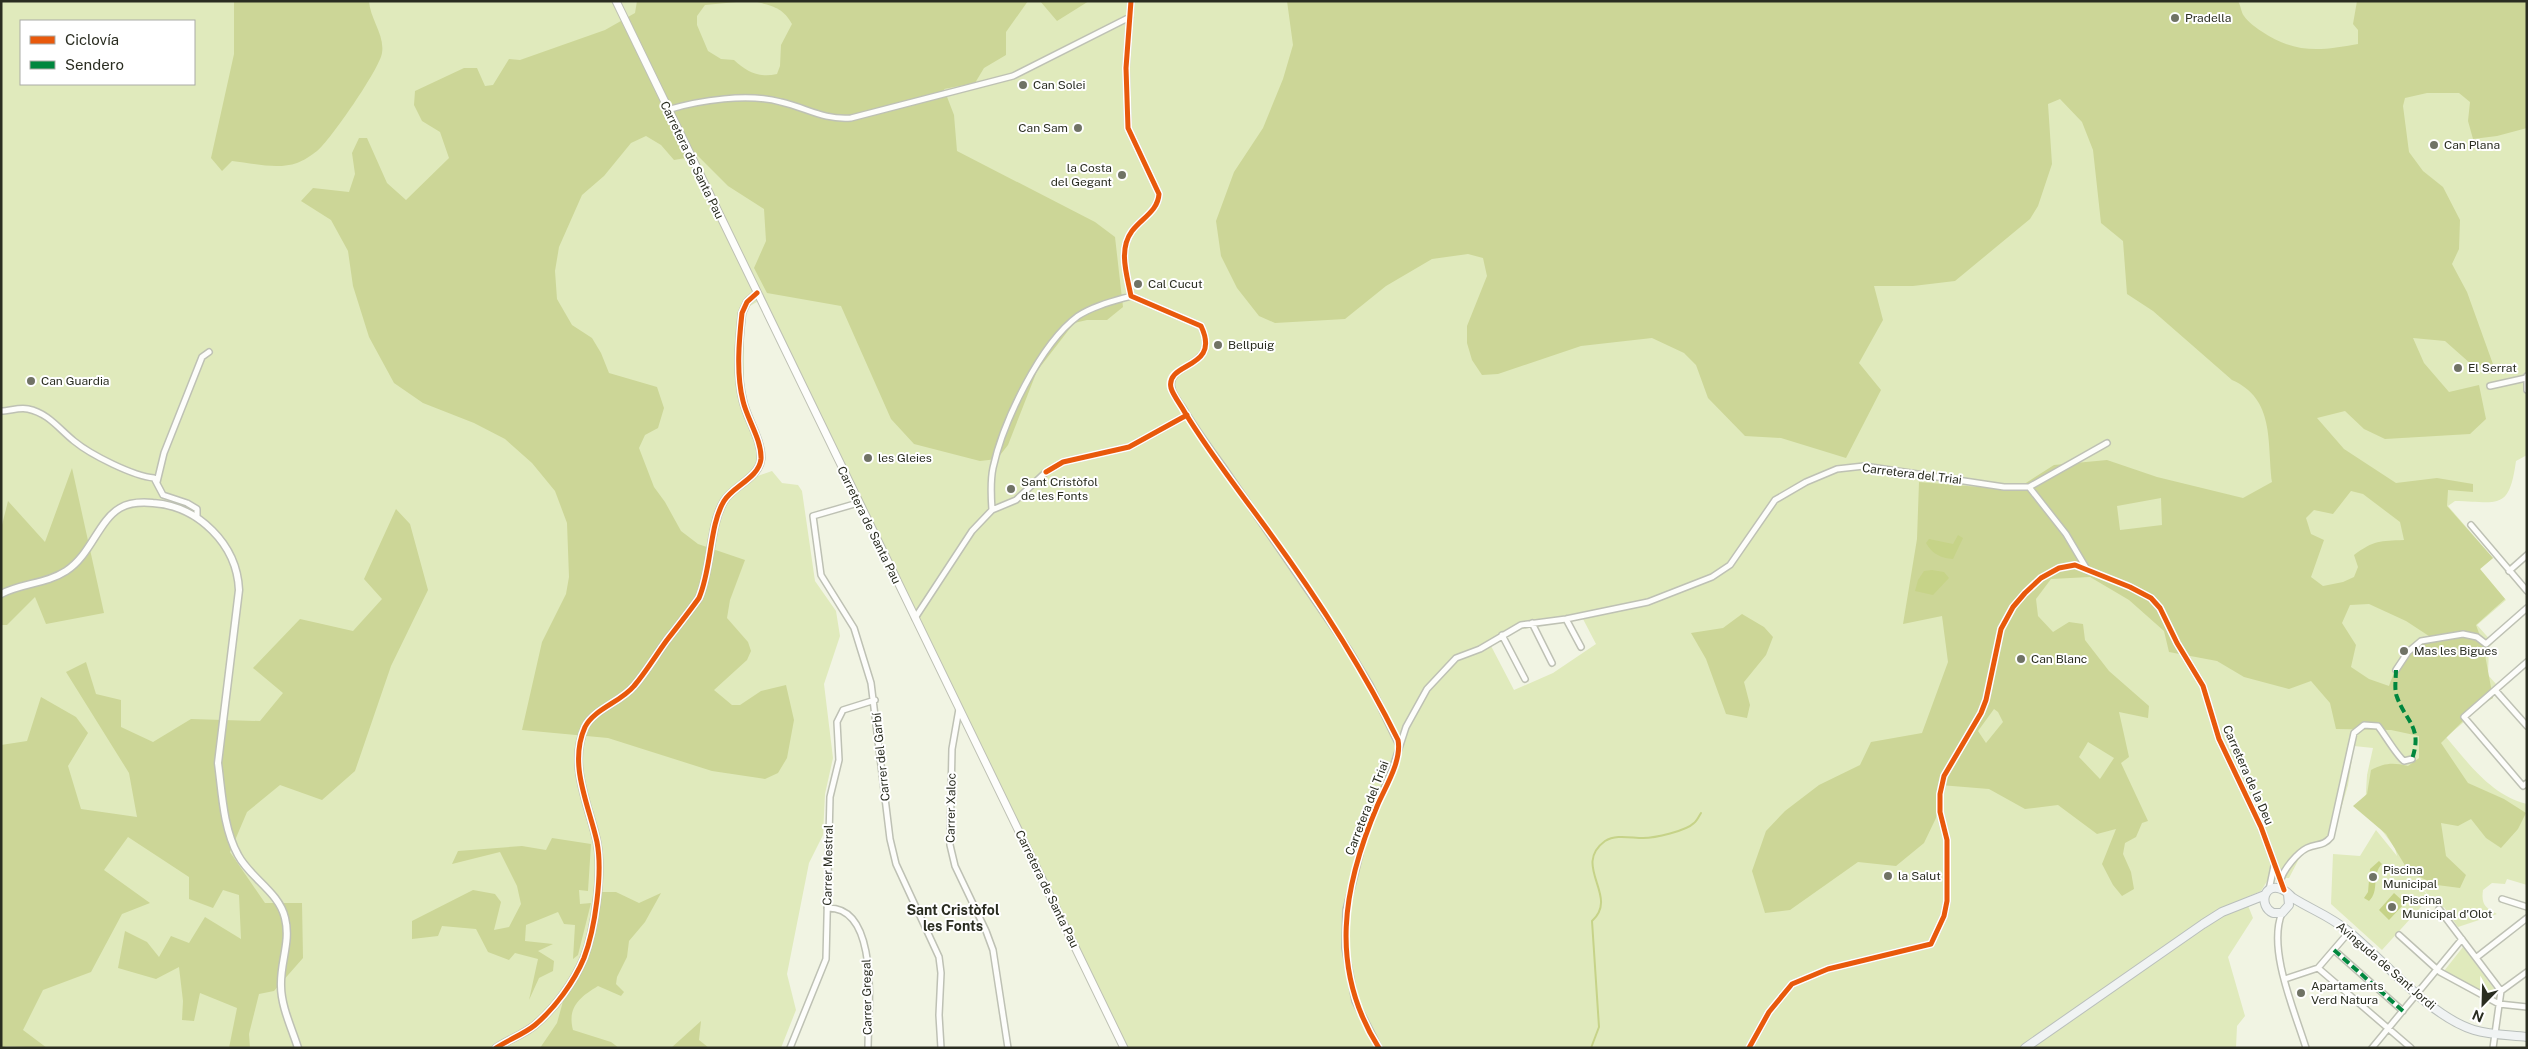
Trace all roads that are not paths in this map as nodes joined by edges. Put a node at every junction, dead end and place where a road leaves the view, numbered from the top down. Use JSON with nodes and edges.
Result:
{"nodes":[{"id":1,"x":616,"y":1,"type":"edge"},
{"id":2,"x":1131,"y":1,"type":"edge"},
{"id":3,"x":1130,"y":17,"type":"junction"},
{"id":4,"x":667,"y":110,"type":"junction"},
{"id":5,"x":757,"y":293,"type":"junction"},
{"id":6,"x":1131,"y":296,"type":"junction"},
{"id":7,"x":209,"y":352,"type":"dead end"},
{"id":8,"x":2526,"y":376,"type":"edge"},
{"id":9,"x":2490,"y":386,"type":"dead end"},
{"id":10,"x":2527,"y":390,"type":"edge"},
{"id":11,"x":1,"y":411,"type":"edge"},
{"id":12,"x":1187,"y":415,"type":"junction"},
{"id":13,"x":2107,"y":443,"type":"dead end"},
{"id":14,"x":157,"y":482,"type":"junction"},
{"id":15,"x":2029,"y":487,"type":"junction"},
{"id":16,"x":858,"y":503,"type":"junction"},
{"id":17,"x":992,"y":510,"type":"junction"},
{"id":18,"x":197,"y":516,"type":"junction"},
{"id":19,"x":2471,"y":525,"type":"dead end"},
{"id":20,"x":2527,"y":555,"type":"edge"},
{"id":21,"x":2509,"y":571,"type":"junction"},
{"id":22,"x":2089,"y":572,"type":"junction"},
{"id":23,"x":2527,"y":591,"type":"edge"},
{"id":24,"x":1,"y":594,"type":"edge"},
{"id":25,"x":2527,"y":608,"type":"edge"},
{"id":26,"x":914,"y":618,"type":"junction"},
{"id":27,"x":1566,"y":619,"type":"junction"},
{"id":28,"x":1532,"y":623,"type":"junction"},
{"id":29,"x":1502,"y":635,"type":"junction"},
{"id":30,"x":1581,"y":647,"type":"dead end"},
{"id":31,"x":2527,"y":662,"type":"edge"},
{"id":32,"x":1552,"y":663,"type":"dead end"},
{"id":33,"x":2396,"y":670,"type":"dead end"},
{"id":34,"x":1525,"y":679,"type":"dead end"},
{"id":35,"x":2495,"y":690,"type":"junction"},
{"id":36,"x":875,"y":700,"type":"junction"},
{"id":37,"x":959,"y":709,"type":"junction"},
{"id":38,"x":2527,"y":716,"type":"edge"},
{"id":39,"x":2522,"y":720,"type":"junction"},
{"id":40,"x":2527,"y":726,"type":"edge"},
{"id":41,"x":1400,"y":748,"type":"junction"},
{"id":42,"x":2412,"y":759,"type":"dead end"},
{"id":43,"x":2527,"y":783,"type":"edge"},
{"id":44,"x":2290,"y":865,"type":"junction"},
{"id":45,"x":2274,"y":866,"type":"junction"},
{"id":46,"x":2280,"y":879,"type":"junction"},
{"id":47,"x":2267,"y":892,"type":"junction"},
{"id":48,"x":2286,"y":892,"type":"junction"},
{"id":49,"x":2502,"y":899,"type":"dead end"},
{"id":50,"x":2247,"y":904,"type":"junction"},
{"id":51,"x":2304,"y":905,"type":"junction"},
{"id":52,"x":2265,"y":907,"type":"junction"},
{"id":53,"x":827,"y":908,"type":"junction"},
{"id":54,"x":2527,"y":908,"type":"edge"},
{"id":55,"x":2439,"y":909,"type":"dead end"},
{"id":56,"x":2285,"y":911,"type":"junction"},
{"id":57,"x":2527,"y":918,"type":"edge"},
{"id":58,"x":2349,"y":932,"type":"junction"},
{"id":59,"x":2399,"y":935,"type":"dead end"},
{"id":60,"x":2462,"y":939,"type":"junction"},
{"id":61,"x":2334,"y":950,"type":"junction"},
{"id":62,"x":2477,"y":957,"type":"junction"},
{"id":63,"x":2318,"y":968,"type":"junction"},
{"id":64,"x":2437,"y":970,"type":"junction"},
{"id":65,"x":2527,"y":972,"type":"edge"},
{"id":66,"x":2285,"y":979,"type":"junction"},
{"id":67,"x":2501,"y":991,"type":"junction"},
{"id":68,"x":2418,"y":993,"type":"junction"},
{"id":69,"x":2499,"y":1004,"type":"junction"},
{"id":70,"x":2527,"y":1007,"type":"edge"},
{"id":71,"x":2403,"y":1011,"type":"junction"},
{"id":72,"x":2389,"y":1028,"type":"junction"},
{"id":73,"x":2495,"y":1032,"type":"junction"},
{"id":74,"x":2527,"y":1037,"type":"edge"},
{"id":75,"x":298,"y":1048,"type":"edge"},
{"id":76,"x":496,"y":1048,"type":"edge"},
{"id":77,"x":790,"y":1048,"type":"edge"},
{"id":78,"x":868,"y":1048,"type":"edge"},
{"id":79,"x":941,"y":1048,"type":"edge"},
{"id":80,"x":1008,"y":1048,"type":"edge"},
{"id":81,"x":1124,"y":1048,"type":"edge"},
{"id":82,"x":1378,"y":1048,"type":"edge"},
{"id":83,"x":1749,"y":1048,"type":"edge"},
{"id":84,"x":2024,"y":1048,"type":"edge"},
{"id":85,"x":2306,"y":1048,"type":"edge"},
{"id":86,"x":2372,"y":1048,"type":"edge"},
{"id":87,"x":2411,"y":1048,"type":"edge"},
{"id":88,"x":2493,"y":1048,"type":"edge"}],
"edges":[{"from":1,"to":4,"type":"main road","name":"Carretera de Santa Pau"},
{"from":2,"to":3,"type":"street"},
{"from":3,"to":4,"type":"street"},
{"from":3,"to":6,"type":"street"},
{"from":4,"to":5,"type":"main road","name":"Carretera de Santa Pau"},
{"from":5,"to":16,"type":"main road","name":"Carretera de Santa Pau"},
{"from":5,"to":76,"type":"street"},
{"from":6,"to":12,"type":"street"},
{"from":6,"to":17,"type":"street"},
{"from":7,"to":14,"type":"street"},
{"from":8,"to":9,"type":"street"},
{"from":8,"to":10,"type":"street"},
{"from":11,"to":14,"type":"street"},
{"from":12,"to":17,"type":"street"},
{"from":12,"to":41,"type":"street"},
{"from":13,"to":15,"type":"street"},
{"from":14,"to":18,"type":"street"},
{"from":15,"to":22,"type":"street"},
{"from":15,"to":27,"type":"street","name":"Carretera del Triai"},
{"from":16,"to":26,"type":"main road","name":"Carretera de Santa Pau"},
{"from":16,"to":36,"type":"street","name":"Carrer del Garbí"},
{"from":17,"to":26,"type":"street"},
{"from":18,"to":24,"type":"street"},
{"from":18,"to":75,"type":"street"},
{"from":19,"to":21,"type":"street"},
{"from":20,"to":21,"type":"street"},
{"from":21,"to":23,"type":"street"},
{"from":22,"to":45,"type":"street","name":"Carretera de la Deu"},
{"from":22,"to":83,"type":"street","name":"Carretera de la Deu"},
{"from":25,"to":33,"type":"street"},
{"from":26,"to":37,"type":"main road","name":"Carretera de Santa Pau"},
{"from":27,"to":28,"type":"street","name":"Carretera del Triai"},
{"from":27,"to":30,"type":"street"},
{"from":28,"to":29,"type":"street","name":"Carretera del Triai"},
{"from":28,"to":32,"type":"street"},
{"from":29,"to":34,"type":"street"},
{"from":29,"to":41,"type":"street","name":"Carretera del Triai"},
{"from":31,"to":35,"type":"street"},
{"from":35,"to":39,"type":"street"},
{"from":35,"to":43,"type":"street"},
{"from":36,"to":53,"type":"street","name":"Carrer Mestral"},
{"from":36,"to":79,"type":"street","name":"Carrer del Garbí"},
{"from":37,"to":80,"type":"street","name":"Carrer Xaloc"},
{"from":37,"to":81,"type":"main road","name":"Carretera de Santa Pau"},
{"from":38,"to":39,"type":"street"},
{"from":39,"to":40,"type":"street"},
{"from":41,"to":82,"type":"street","name":"Carretera del Triai"},
{"from":42,"to":44,"type":"street"},
{"from":44,"to":45,"type":"street"},
{"from":44,"to":46,"type":"street"},
{"from":45,"to":46,"type":"street","name":"Carretera de la Deu"},
{"from":45,"to":47,"type":"street"},
{"from":46,"to":48,"type":"street","name":"Carretera de la Deu"},
{"from":47,"to":48,"type":"main road"},
{"from":47,"to":50,"type":"main road"},
{"from":47,"to":52,"type":"main road"},
{"from":48,"to":51,"type":"main road","name":"Avinguda de Sant Jordi"},
{"from":48,"to":56,"type":"main road"},
{"from":49,"to":54,"type":"street"},
{"from":50,"to":52,"type":"main road"},
{"from":50,"to":84,"type":"main road"},
{"from":51,"to":56,"type":"main road"},
{"from":51,"to":58,"type":"main road","name":"Avinguda de Sant Jordi"},
{"from":52,"to":56,"type":"main road"},
{"from":53,"to":77,"type":"street","name":"Carrer Mestral"},
{"from":53,"to":78,"type":"street","name":"Carrer Gregal"},
{"from":55,"to":60,"type":"street"},
{"from":56,"to":66,"type":"street"},
{"from":57,"to":62,"type":"street"},
{"from":58,"to":61,"type":"street"},
{"from":58,"to":68,"type":"main road","name":"Avinguda de Sant Jordi"},
{"from":59,"to":64,"type":"street"},
{"from":60,"to":62,"type":"street"},
{"from":60,"to":64,"type":"street"},
{"from":61,"to":63,"type":"street"},
{"from":61,"to":71,"type":"street"},
{"from":62,"to":67,"type":"street"},
{"from":63,"to":66,"type":"street"},
{"from":63,"to":72,"type":"street"},
{"from":64,"to":68,"type":"street"},
{"from":64,"to":69,"type":"street"},
{"from":65,"to":67,"type":"street"},
{"from":66,"to":85,"type":"street"},
{"from":67,"to":69,"type":"street"},
{"from":68,"to":71,"type":"street"},
{"from":68,"to":73,"type":"main road","name":"Avinguda de Sant Jordi"},
{"from":69,"to":70,"type":"street"},
{"from":69,"to":73,"type":"street"},
{"from":71,"to":72,"type":"street"},
{"from":72,"to":86,"type":"street"},
{"from":72,"to":87,"type":"street"},
{"from":73,"to":74,"type":"main road","name":"Avinguda de Sant Jordi"},
{"from":73,"to":88,"type":"street"}]}
